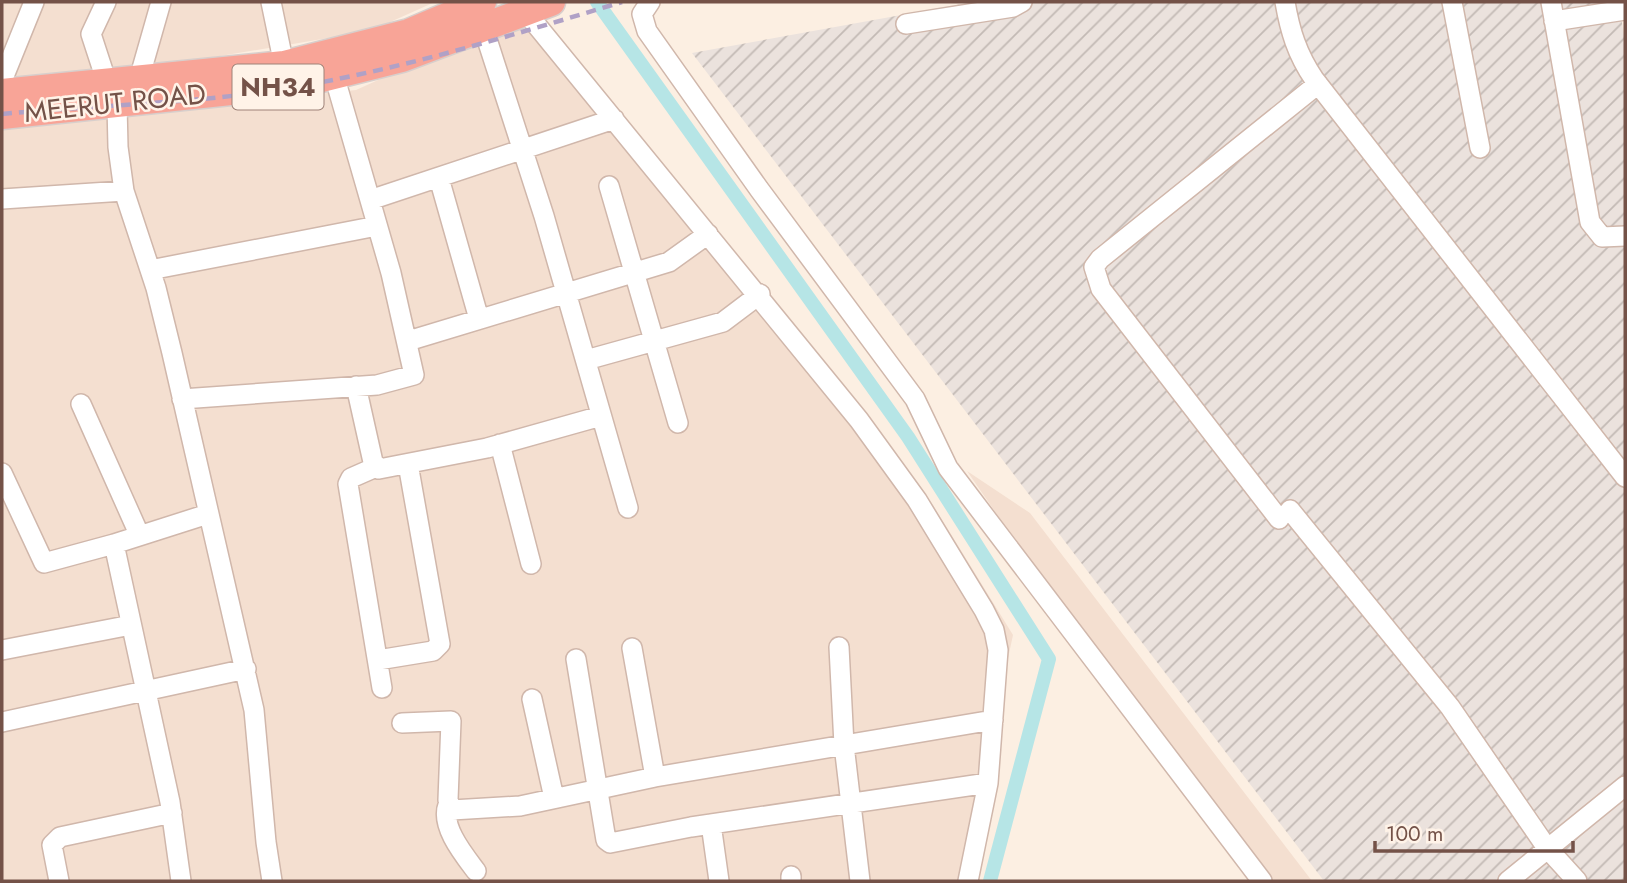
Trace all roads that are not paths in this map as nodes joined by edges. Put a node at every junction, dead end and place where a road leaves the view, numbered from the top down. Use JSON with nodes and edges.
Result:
{"nodes":[{"id":1,"x":34,"y":2,"type":"edge"},
{"id":2,"x":106,"y":2,"type":"edge"},
{"id":3,"x":161,"y":2,"type":"edge"},
{"id":4,"x":271,"y":2,"type":"edge"},
{"id":5,"x":650,"y":2,"type":"edge"},
{"id":6,"x":1022,"y":2,"type":"edge"},
{"id":7,"x":1285,"y":2,"type":"edge"},
{"id":8,"x":1452,"y":2,"type":"edge"},
{"id":9,"x":540,"y":5,"type":"edge"},
{"id":10,"x":452,"y":8,"type":"edge"},
{"id":11,"x":1625,"y":10,"type":"edge"},
{"id":12,"x":1553,"y":11,"type":"edge"},
{"id":13,"x":483,"y":14,"type":"edge"},
{"id":14,"x":906,"y":24,"type":"dead end"},
{"id":15,"x":284,"y":65,"type":"junction"},
{"id":16,"x":334,"y":75,"type":"junction"},
{"id":17,"x":2,"y":81,"type":"edge"},
{"id":18,"x":1318,"y":84,"type":"junction"},
{"id":19,"x":121,"y":87,"type":"junction"},
{"id":20,"x":2,"y":93,"type":"edge"},
{"id":21,"x":2,"y":115,"type":"edge"},
{"id":22,"x":614,"y":119,"type":"junction"},
{"id":23,"x":1480,"y":148,"type":"dead end"},
{"id":24,"x":523,"y":152,"type":"junction"},
{"id":25,"x":439,"y":178,"type":"junction"},
{"id":26,"x":609,"y":186,"type":"dead end"},
{"id":27,"x":124,"y":191,"type":"junction"},
{"id":28,"x":2,"y":199,"type":"edge"},
{"id":29,"x":370,"y":200,"type":"junction"},
{"id":30,"x":377,"y":226,"type":"junction"},
{"id":31,"x":708,"y":234,"type":"junction"},
{"id":32,"x":1625,"y":236,"type":"edge"},
{"id":33,"x":150,"y":270,"type":"junction"},
{"id":34,"x":635,"y":273,"type":"junction"},
{"id":35,"x":566,"y":293,"type":"junction"},
{"id":36,"x":760,"y":295,"type":"junction"},
{"id":37,"x":479,"y":319,"type":"junction"},
{"id":38,"x":408,"y":341,"type":"junction"},
{"id":39,"x":655,"y":341,"type":"junction"},
{"id":40,"x":586,"y":360,"type":"junction"},
{"id":41,"x":356,"y":386,"type":"junction"},
{"id":42,"x":182,"y":399,"type":"junction"},
{"id":43,"x":81,"y":404,"type":"dead end"},
{"id":44,"x":601,"y":416,"type":"junction"},
{"id":45,"x":678,"y":423,"type":"dead end"},
{"id":46,"x":500,"y":444,"type":"junction"},
{"id":47,"x":408,"y":464,"type":"junction"},
{"id":48,"x":376,"y":467,"type":"junction"},
{"id":49,"x":1625,"y":477,"type":"edge"},
{"id":50,"x":4,"y":484,"type":"edge"},
{"id":51,"x":628,"y":508,"type":"dead end"},
{"id":52,"x":208,"y":514,"type":"junction"},
{"id":53,"x":139,"y":534,"type":"junction"},
{"id":54,"x":114,"y":544,"type":"junction"},
{"id":55,"x":531,"y":564,"type":"dead end"},
{"id":56,"x":131,"y":625,"type":"junction"},
{"id":57,"x":839,"y":647,"type":"dead end"},
{"id":58,"x":632,"y":648,"type":"dead end"},
{"id":59,"x":2,"y":650,"type":"edge"},
{"id":60,"x":576,"y":659,"type":"dead end"},
{"id":61,"x":378,"y":660,"type":"junction"},
{"id":62,"x":246,"y":669,"type":"junction"},
{"id":63,"x":382,"y":688,"type":"dead end"},
{"id":64,"x":145,"y":689,"type":"junction"},
{"id":65,"x":532,"y":699,"type":"dead end"},
{"id":66,"x":993,"y":720,"type":"junction"},
{"id":67,"x":2,"y":722,"type":"edge"},
{"id":68,"x":402,"y":723,"type":"dead end"},
{"id":69,"x":844,"y":745,"type":"junction"},
{"id":70,"x":655,"y":777,"type":"junction"},
{"id":71,"x":988,"y":783,"type":"junction"},
{"id":72,"x":1625,"y":786,"type":"edge"},
{"id":73,"x":598,"y":788,"type":"junction"},
{"id":74,"x":554,"y":798,"type":"junction"},
{"id":75,"x":849,"y":804,"type":"junction"},
{"id":76,"x":448,"y":805,"type":"junction"},
{"id":77,"x":172,"y":813,"type":"junction"},
{"id":78,"x":711,"y":824,"type":"junction"},
{"id":79,"x":1547,"y":848,"type":"junction"},
{"id":80,"x":476,"y":871,"type":"dead end"},
{"id":81,"x":59,"y":881,"type":"edge"},
{"id":82,"x":181,"y":881,"type":"edge"},
{"id":83,"x":272,"y":881,"type":"edge"},
{"id":84,"x":719,"y":881,"type":"edge"},
{"id":85,"x":860,"y":881,"type":"edge"},
{"id":86,"x":968,"y":881,"type":"edge"},
{"id":87,"x":1262,"y":881,"type":"edge"},
{"id":88,"x":1508,"y":881,"type":"edge"},
{"id":89,"x":1577,"y":881,"type":"edge"}],
"edges":[{"from":1,"to":17,"type":"street"},
{"from":2,"to":19,"type":"street"},
{"from":3,"to":19,"type":"street"},
{"from":4,"to":15,"type":"street"},
{"from":5,"to":87,"type":"street"},
{"from":6,"to":14,"type":"street"},
{"from":7,"to":18,"type":"street"},
{"from":8,"to":23,"type":"street"},
{"from":9,"to":13,"type":"highway","name":"MEERUT ROAD","number":"NH34"},
{"from":9,"to":22,"type":"street"},
{"from":10,"to":13,"type":"highway","name":"MEERUT ROAD","number":"NH34"},
{"from":10,"to":15,"type":"highway","name":"MEERUT ROAD","number":"NH34"},
{"from":11,"to":12,"type":"street"},
{"from":12,"to":32,"type":"street"},
{"from":13,"to":16,"type":"highway","name":"MEERUT ROAD","number":"NH34"},
{"from":13,"to":24,"type":"street"},
{"from":15,"to":19,"type":"highway","name":"MEERUT ROAD","number":"NH34"},
{"from":16,"to":19,"type":"highway","name":"MEERUT ROAD","number":"NH34"},
{"from":16,"to":29,"type":"street"},
{"from":18,"to":49,"type":"street"},
{"from":18,"to":79,"type":"street"},
{"from":19,"to":20,"type":"highway","name":"MEERUT ROAD","number":"NH34"},
{"from":19,"to":21,"type":"highway","name":"MEERUT ROAD","number":"NH34"},
{"from":19,"to":27,"type":"street"},
{"from":22,"to":24,"type":"street"},
{"from":22,"to":31,"type":"street"},
{"from":24,"to":25,"type":"street"},
{"from":24,"to":35,"type":"street"},
{"from":25,"to":29,"type":"street"},
{"from":25,"to":37,"type":"street"},
{"from":26,"to":34,"type":"street"},
{"from":27,"to":28,"type":"street"},
{"from":27,"to":33,"type":"street"},
{"from":29,"to":30,"type":"street"},
{"from":30,"to":33,"type":"street"},
{"from":30,"to":38,"type":"street"},
{"from":31,"to":34,"type":"street"},
{"from":31,"to":36,"type":"street"},
{"from":33,"to":42,"type":"street"},
{"from":34,"to":35,"type":"street"},
{"from":34,"to":39,"type":"street"},
{"from":35,"to":37,"type":"street"},
{"from":35,"to":40,"type":"street"},
{"from":36,"to":39,"type":"street"},
{"from":36,"to":66,"type":"street"},
{"from":37,"to":38,"type":"street"},
{"from":38,"to":41,"type":"street"},
{"from":39,"to":40,"type":"street"},
{"from":39,"to":45,"type":"street"},
{"from":40,"to":44,"type":"street"},
{"from":41,"to":42,"type":"street"},
{"from":41,"to":48,"type":"street"},
{"from":42,"to":52,"type":"street"},
{"from":43,"to":53,"type":"street"},
{"from":44,"to":46,"type":"street"},
{"from":44,"to":51,"type":"street"},
{"from":46,"to":47,"type":"street"},
{"from":46,"to":55,"type":"street"},
{"from":47,"to":48,"type":"street"},
{"from":47,"to":61,"type":"street"},
{"from":48,"to":61,"type":"street"},
{"from":50,"to":54,"type":"street"},
{"from":52,"to":53,"type":"street"},
{"from":52,"to":62,"type":"street"},
{"from":53,"to":54,"type":"street"},
{"from":54,"to":56,"type":"street"},
{"from":56,"to":59,"type":"street"},
{"from":56,"to":64,"type":"street"},
{"from":57,"to":69,"type":"street"},
{"from":58,"to":70,"type":"street"},
{"from":60,"to":73,"type":"street"},
{"from":61,"to":63,"type":"street"},
{"from":62,"to":64,"type":"street"},
{"from":62,"to":83,"type":"street"},
{"from":64,"to":67,"type":"street"},
{"from":64,"to":77,"type":"street"},
{"from":65,"to":74,"type":"street"},
{"from":66,"to":69,"type":"street"},
{"from":66,"to":71,"type":"street"},
{"from":68,"to":76,"type":"street"},
{"from":69,"to":70,"type":"street"},
{"from":69,"to":75,"type":"street"},
{"from":70,"to":73,"type":"street"},
{"from":71,"to":75,"type":"street"},
{"from":71,"to":86,"type":"street"},
{"from":72,"to":79,"type":"street"},
{"from":73,"to":74,"type":"street"},
{"from":73,"to":78,"type":"street"},
{"from":74,"to":76,"type":"street"},
{"from":75,"to":78,"type":"street"},
{"from":75,"to":85,"type":"street"},
{"from":76,"to":80,"type":"street"},
{"from":77,"to":81,"type":"street"},
{"from":77,"to":82,"type":"street"},
{"from":78,"to":84,"type":"street"},
{"from":79,"to":88,"type":"street"},
{"from":79,"to":89,"type":"street"}]}
